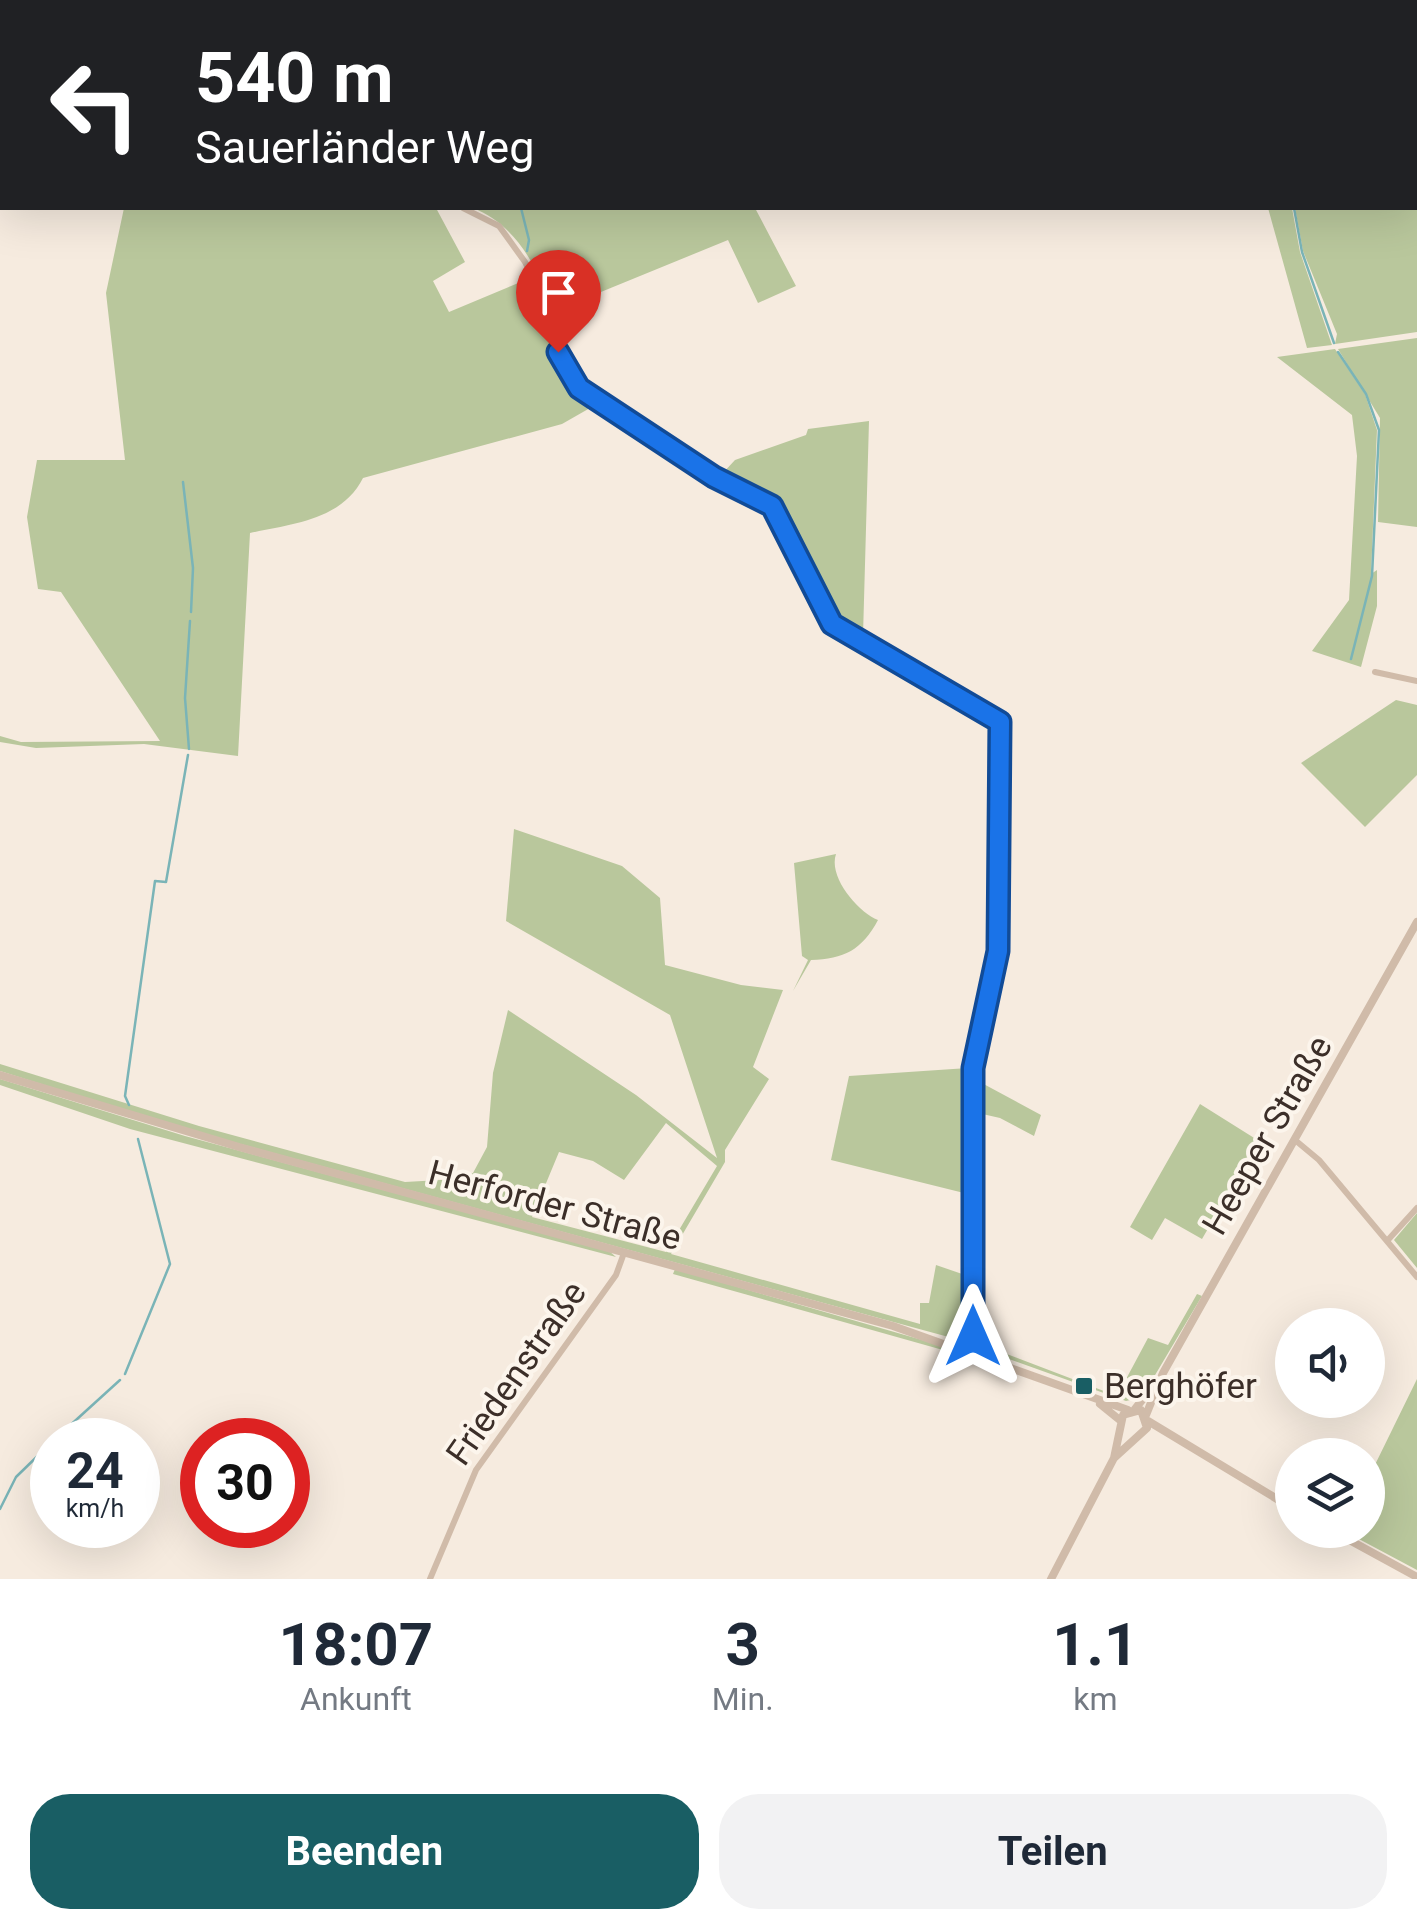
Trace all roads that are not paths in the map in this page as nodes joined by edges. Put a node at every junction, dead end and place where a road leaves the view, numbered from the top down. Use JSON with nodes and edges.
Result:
{"nodes":[{"id":1,"x":467,"y":210,"type":"edge"},
{"id":2,"x":1374,"y":672,"type":"dead end"},
{"id":3,"x":1417,"y":681,"type":"edge"},
{"id":4,"x":1417,"y":922,"type":"edge"},
{"id":5,"x":0,"y":1075,"type":"edge"},
{"id":6,"x":1295,"y":1140,"type":"junction"},
{"id":7,"x":1417,"y":1208,"type":"edge"},
{"id":8,"x":1387,"y":1241,"type":"junction"},
{"id":9,"x":624,"y":1253,"type":"junction"},
{"id":10,"x":1417,"y":1277,"type":"edge"},
{"id":11,"x":971,"y":1350,"type":"junction"},
{"id":12,"x":1162,"y":1374,"type":"junction"},
{"id":13,"x":1092,"y":1398,"type":"junction"},
{"id":14,"x":1131,"y":1409,"type":"junction"},
{"id":15,"x":1147,"y":1418,"type":"junction"},
{"id":16,"x":1122,"y":1425,"type":"junction"},
{"id":17,"x":1139,"y":1434,"type":"junction"},
{"id":18,"x":1172,"y":1439,"type":"junction"},
{"id":19,"x":1114,"y":1458,"type":"junction"},
{"id":20,"x":1275,"y":1498,"type":"edge"},
{"id":21,"x":1364,"y":1548,"type":"edge"},
{"id":22,"x":1417,"y":1577,"type":"edge"},
{"id":23,"x":430,"y":1579,"type":"edge"},
{"id":24,"x":1051,"y":1579,"type":"edge"}],
"edges":[{"from":1,"to":11,"type":"street"},
{"from":2,"to":3,"type":"street"},
{"from":4,"to":6,"type":"street","name":"Heeper Straße"},
{"from":5,"to":9,"type":"street","name":"Herforder Straße"},
{"from":6,"to":8,"type":"street"},
{"from":6,"to":12,"type":"street","name":"Heeper Straße"},
{"from":7,"to":8,"type":"street"},
{"from":8,"to":10,"type":"street"},
{"from":9,"to":11,"type":"street","name":"Herforder Straße"},
{"from":9,"to":23,"type":"street","name":"Friedenstraße"},
{"from":11,"to":13,"type":"street","name":"Herforder Straße"},
{"from":12,"to":14,"type":"street","name":"Heeper Straße"},
{"from":12,"to":15,"type":"street","name":"Heeper Straße"},
{"from":13,"to":14,"type":"street","name":"Herforder Straße"},
{"from":13,"to":16,"type":"street","name":"Herforder Straße"},
{"from":14,"to":15,"type":"street","name":"Herforder Straße"},
{"from":14,"to":16,"type":"street","name":"Heeper Straße"},
{"from":15,"to":17,"type":"street","name":"Heeper Straße"},
{"from":15,"to":18,"type":"street","name":"Herforder Straße"},
{"from":16,"to":17,"type":"street","name":"Herforder Straße"},
{"from":16,"to":19,"type":"street"},
{"from":17,"to":18,"type":"street","name":"Herforder Straße"},
{"from":17,"to":19,"type":"street"},
{"from":18,"to":20,"type":"street"},
{"from":19,"to":24,"type":"street"},
{"from":21,"to":22,"type":"street"}]}
